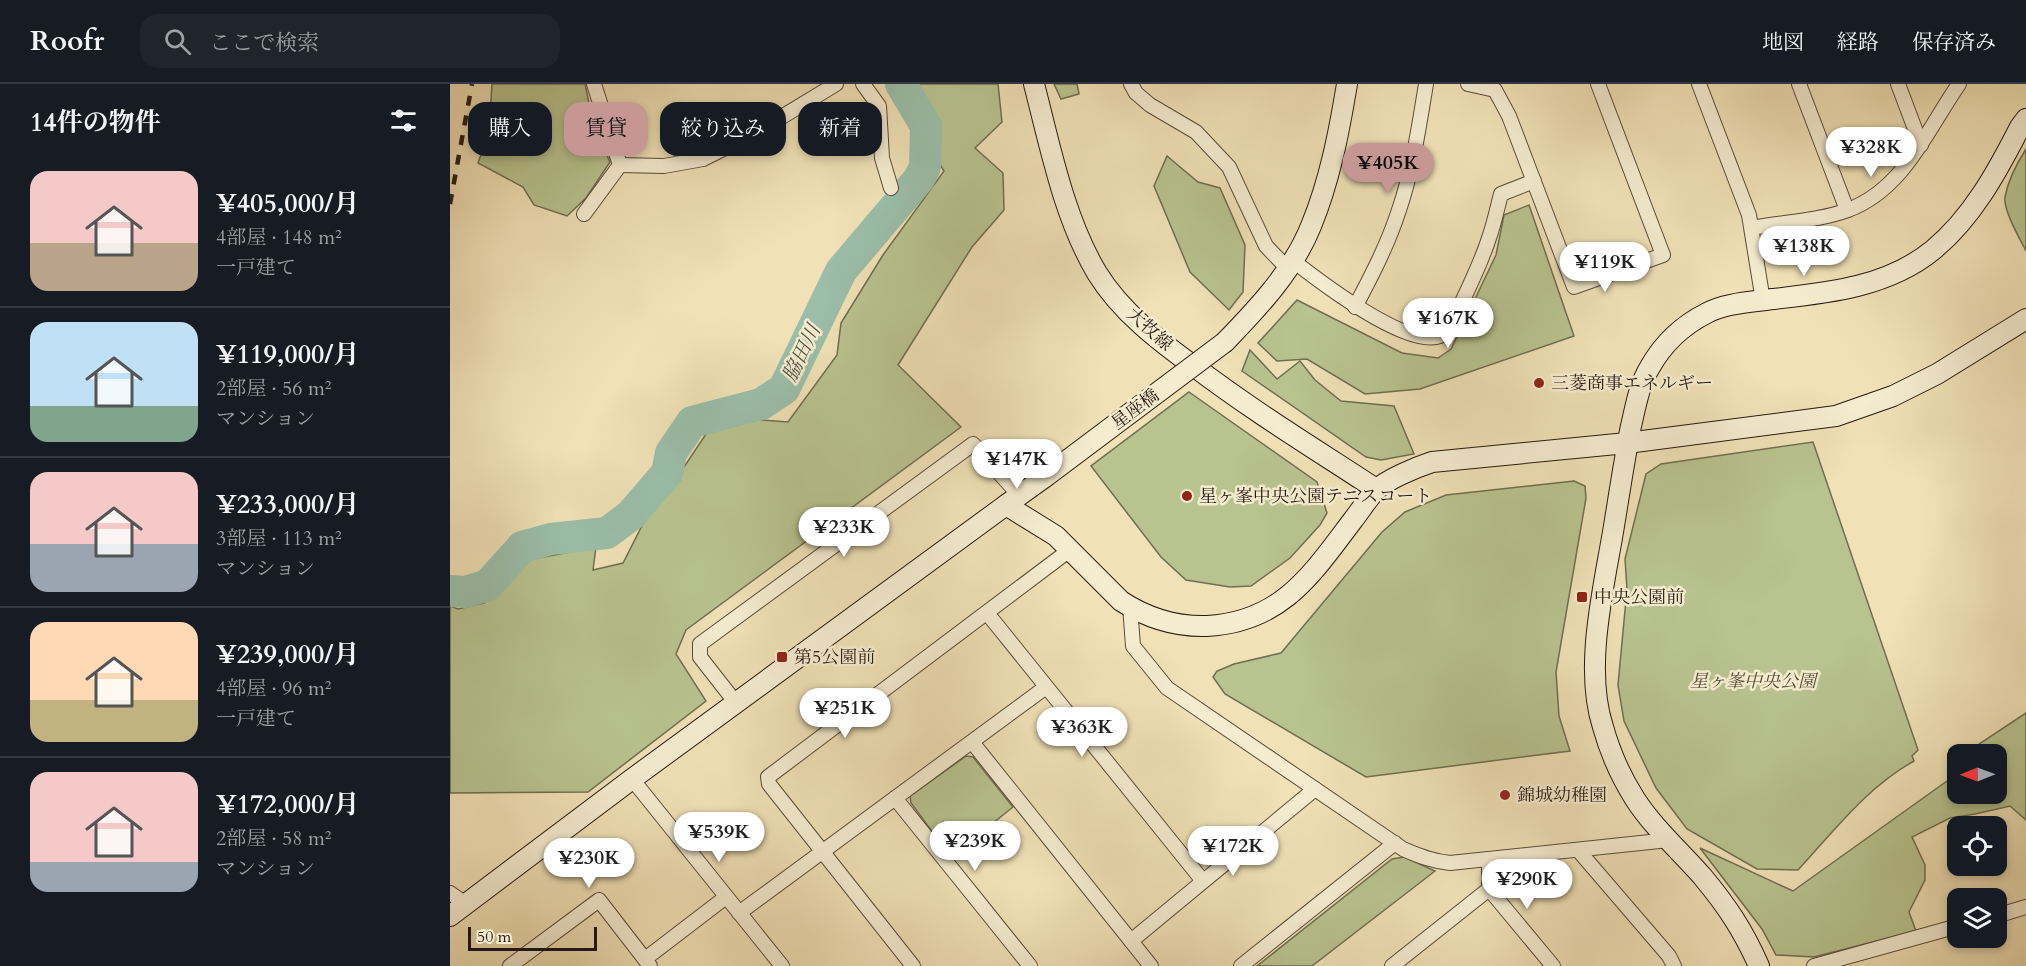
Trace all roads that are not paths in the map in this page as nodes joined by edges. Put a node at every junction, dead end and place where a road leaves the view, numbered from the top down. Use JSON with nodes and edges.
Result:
{"nodes":[{"id":1,"x":594,"y":84,"type":"edge"},
{"id":2,"x":836,"y":84,"type":"edge"},
{"id":3,"x":863,"y":84,"type":"edge"},
{"id":4,"x":1034,"y":84,"type":"edge"},
{"id":5,"x":1131,"y":84,"type":"edge"},
{"id":6,"x":1347,"y":84,"type":"edge"},
{"id":7,"x":1426,"y":84,"type":"edge"},
{"id":8,"x":1468,"y":84,"type":"edge"},
{"id":9,"x":1598,"y":84,"type":"edge"},
{"id":10,"x":1699,"y":84,"type":"edge"},
{"id":11,"x":1799,"y":84,"type":"edge"},
{"id":12,"x":1898,"y":84,"type":"edge"},
{"id":13,"x":1959,"y":84,"type":"edge"},
{"id":14,"x":2026,"y":119,"type":"edge"},
{"id":15,"x":1921,"y":145,"type":"junction"},
{"id":16,"x":620,"y":165,"type":"junction"},
{"id":17,"x":1534,"y":181,"type":"junction"},
{"id":18,"x":891,"y":188,"type":"dead end"},
{"id":19,"x":1847,"y":210,"type":"junction"},
{"id":20,"x":584,"y":214,"type":"dead end"},
{"id":21,"x":1752,"y":228,"type":"junction"},
{"id":22,"x":1290,"y":264,"type":"junction"},
{"id":23,"x":1763,"y":301,"type":"junction"},
{"id":24,"x":1355,"y":307,"type":"junction"},
{"id":25,"x":2026,"y":319,"type":"edge"},
{"id":26,"x":1628,"y":444,"type":"junction"},
{"id":27,"x":1376,"y":489,"type":"junction"},
{"id":28,"x":1013,"y":500,"type":"junction"},
{"id":29,"x":1071,"y":549,"type":"junction"},
{"id":30,"x":1130,"y":606,"type":"junction"},
{"id":31,"x":987,"y":614,"type":"junction"},
{"id":32,"x":1046,"y":687,"type":"junction"},
{"id":33,"x":736,"y":703,"type":"junction"},
{"id":34,"x":972,"y":742,"type":"junction"},
{"id":35,"x":632,"y":779,"type":"junction"},
{"id":36,"x":1316,"y":789,"type":"junction"},
{"id":37,"x":895,"y":798,"type":"junction"},
{"id":38,"x":1669,"y":840,"type":"junction"},
{"id":39,"x":1395,"y":843,"type":"junction"},
{"id":40,"x":1578,"y":850,"type":"junction"},
{"id":41,"x":822,"y":852,"type":"junction"},
{"id":42,"x":1489,"y":859,"type":"junction"},
{"id":43,"x":1203,"y":881,"type":"junction"},
{"id":44,"x":1489,"y":889,"type":"junction"},
{"id":45,"x":726,"y":897,"type":"junction"},
{"id":46,"x":458,"y":898,"type":"edge"},
{"id":47,"x":2026,"y":907,"type":"edge"},
{"id":48,"x":739,"y":913,"type":"junction"},
{"id":49,"x":2007,"y":913,"type":"edge"},
{"id":50,"x":450,"y":915,"type":"edge"},
{"id":51,"x":1947,"y":929,"type":"edge"},
{"id":52,"x":1131,"y":941,"type":"junction"},
{"id":53,"x":528,"y":961,"type":"edge"},
{"id":54,"x":648,"y":962,"type":"edge"},
{"id":55,"x":1549,"y":965,"type":"edge"},
{"id":56,"x":1822,"y":965,"type":"edge"},
{"id":57,"x":510,"y":966,"type":"edge"},
{"id":58,"x":782,"y":966,"type":"edge"},
{"id":59,"x":914,"y":966,"type":"edge"},
{"id":60,"x":1030,"y":966,"type":"edge"},
{"id":61,"x":1151,"y":966,"type":"edge"},
{"id":62,"x":1241,"y":966,"type":"edge"},
{"id":63,"x":1392,"y":966,"type":"edge"},
{"id":64,"x":1674,"y":966,"type":"edge"},
{"id":65,"x":1759,"y":966,"type":"edge"}],
"edges":[{"from":1,"to":16,"type":"street"},
{"from":2,"to":16,"type":"street"},
{"from":3,"to":18,"type":"street"},
{"from":4,"to":27,"type":"street","name":"大牧線"},
{"from":5,"to":22,"type":"street"},
{"from":6,"to":22,"type":"street","name":"星座橋"},
{"from":7,"to":24,"type":"street"},
{"from":8,"to":17,"type":"street"},
{"from":9,"to":17,"type":"street"},
{"from":10,"to":21,"type":"street"},
{"from":11,"to":19,"type":"street"},
{"from":12,"to":15,"type":"street"},
{"from":13,"to":15,"type":"street"},
{"from":14,"to":23,"type":"street"},
{"from":15,"to":19,"type":"street"},
{"from":16,"to":20,"type":"street"},
{"from":17,"to":24,"type":"street"},
{"from":19,"to":21,"type":"street"},
{"from":21,"to":23,"type":"street"},
{"from":22,"to":24,"type":"street"},
{"from":22,"to":28,"type":"street","name":"星座橋","bridge":true},
{"from":23,"to":26,"type":"street"},
{"from":25,"to":26,"type":"street"},
{"from":26,"to":27,"type":"street"},
{"from":26,"to":38,"type":"street"},
{"from":27,"to":30,"type":"street"},
{"from":28,"to":29,"type":"street"},
{"from":28,"to":33,"type":"street","name":"星座橋"},
{"from":28,"to":33,"type":"street"},
{"from":29,"to":30,"type":"street"},
{"from":29,"to":31,"type":"street"},
{"from":30,"to":36,"type":"street"},
{"from":31,"to":32,"type":"street"},
{"from":31,"to":41,"type":"street"},
{"from":32,"to":34,"type":"street"},
{"from":32,"to":43,"type":"street"},
{"from":33,"to":35,"type":"street","name":"星座橋"},
{"from":34,"to":37,"type":"street"},
{"from":34,"to":52,"type":"street"},
{"from":35,"to":45,"type":"street"},
{"from":35,"to":46,"type":"street","name":"星座橋"},
{"from":36,"to":39,"type":"street"},
{"from":36,"to":43,"type":"street"},
{"from":37,"to":41,"type":"street"},
{"from":37,"to":60,"type":"street"},
{"from":38,"to":40,"type":"street"},
{"from":38,"to":65,"type":"street"},
{"from":39,"to":42,"type":"street"},
{"from":39,"to":62,"type":"street"},
{"from":40,"to":42,"type":"street"},
{"from":40,"to":64,"type":"street"},
{"from":41,"to":48,"type":"street"},
{"from":41,"to":59,"type":"street"},
{"from":42,"to":44,"type":"street"},
{"from":43,"to":52,"type":"street"},
{"from":44,"to":55,"type":"street"},
{"from":44,"to":63,"type":"street"},
{"from":45,"to":48,"type":"street"},
{"from":45,"to":54,"type":"street"},
{"from":46,"to":50,"type":"street","name":"星座橋"},
{"from":47,"to":49,"type":"street"},
{"from":48,"to":58,"type":"street"},
{"from":51,"to":56,"type":"street"},
{"from":52,"to":61,"type":"street"},
{"from":53,"to":54,"type":"street"},
{"from":53,"to":57,"type":"street"}]}
